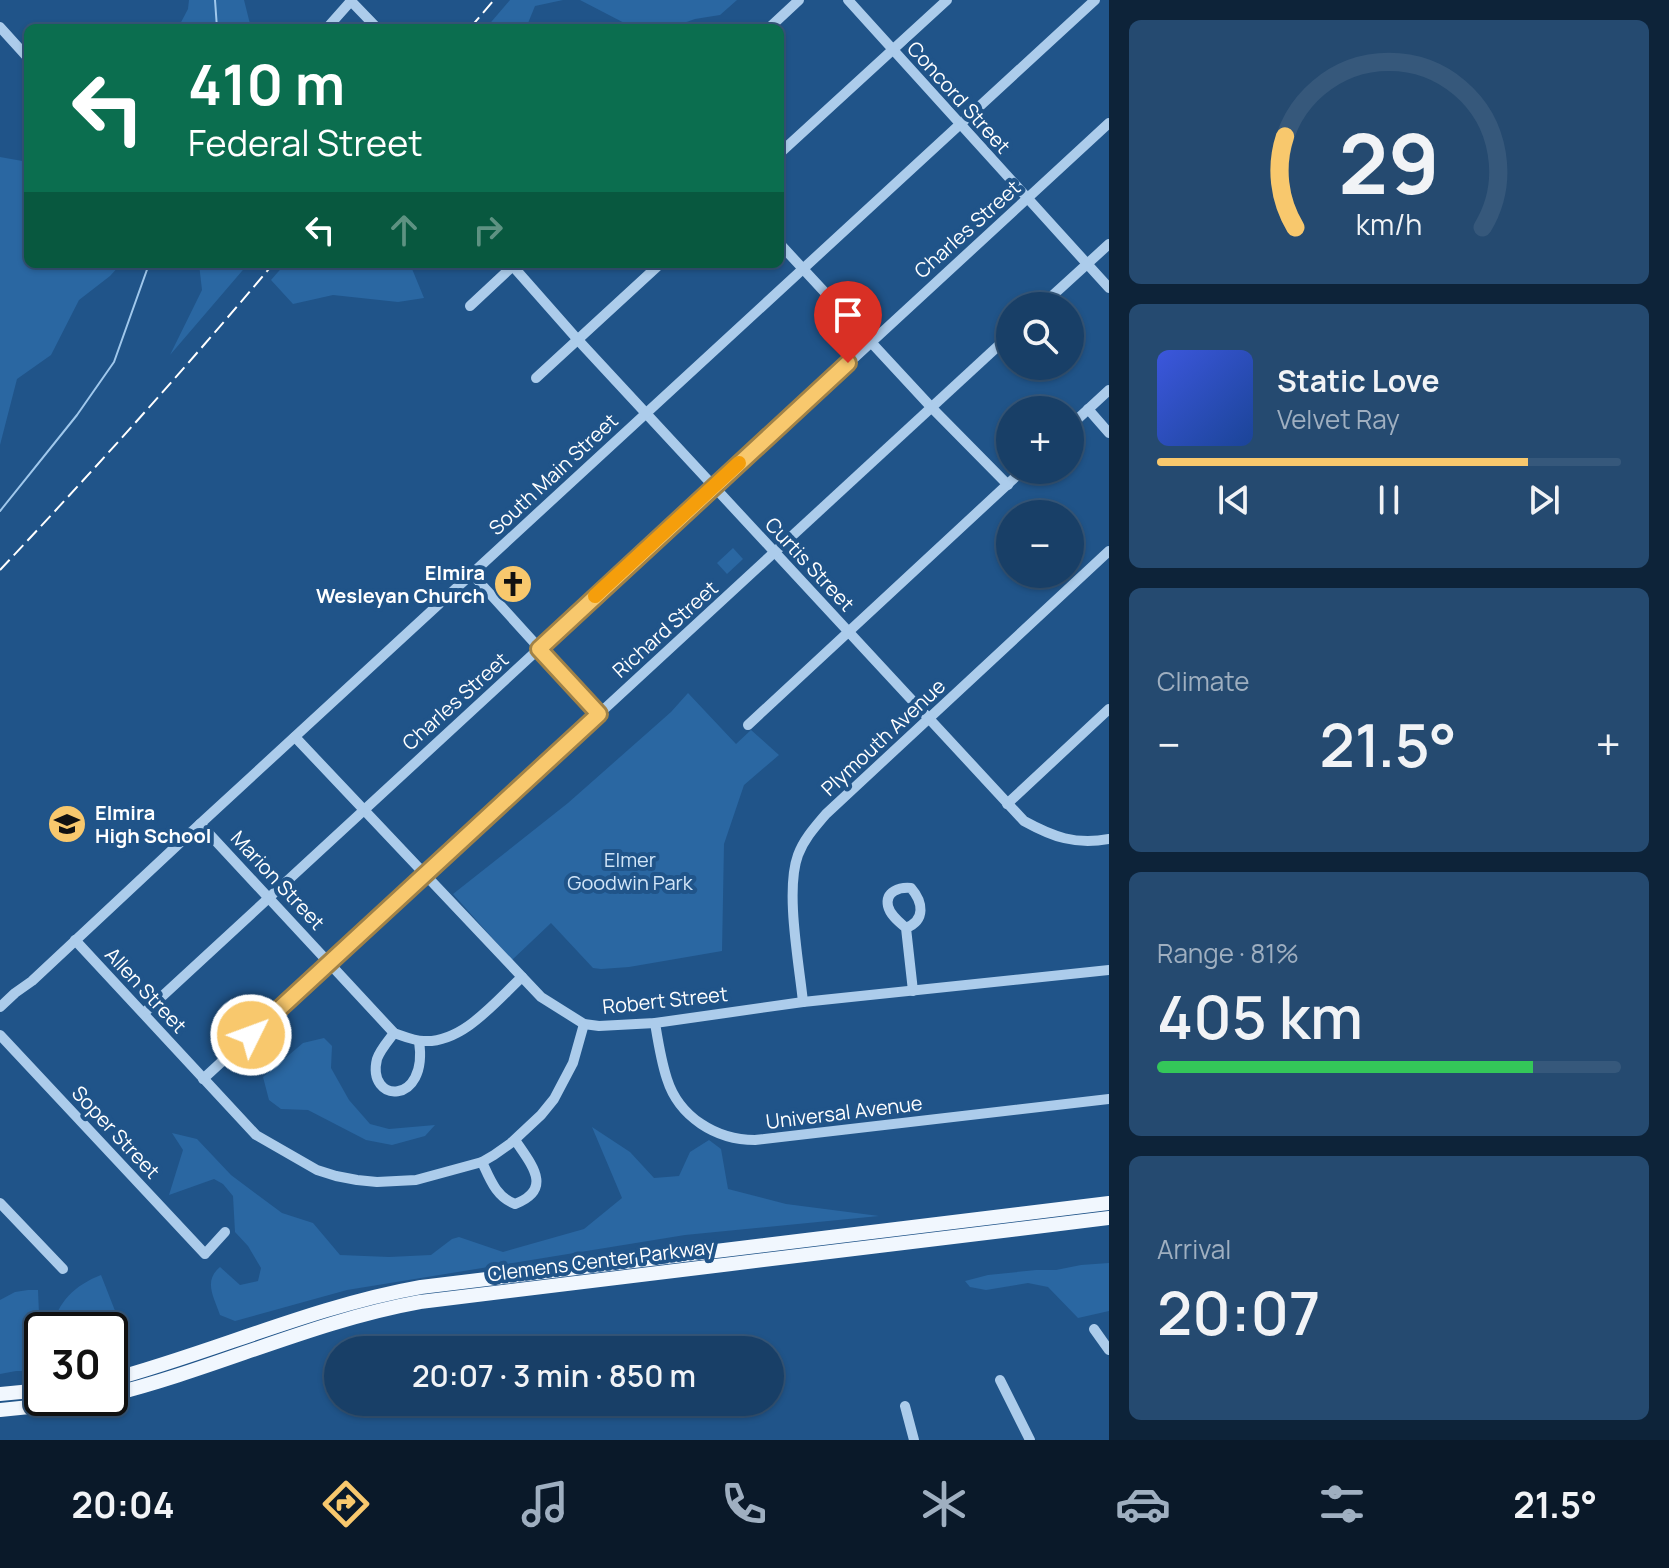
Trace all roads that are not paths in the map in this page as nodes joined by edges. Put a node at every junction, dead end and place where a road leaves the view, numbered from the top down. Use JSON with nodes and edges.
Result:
{"nodes":[{"id":1,"x":799,"y":0,"type":"edge"},
{"id":2,"x":848,"y":0,"type":"edge"},
{"id":3,"x":947,"y":0,"type":"edge"},
{"id":4,"x":1095,"y":0,"type":"edge"},
{"id":5,"x":351,"y":1,"type":"edge"},
{"id":6,"x":331,"y":24,"type":"edge"},
{"id":7,"x":373,"y":24,"type":"edge"},
{"id":8,"x":773,"y":24,"type":"edge"},
{"id":9,"x":0,"y":27,"type":"edge"},
{"id":10,"x":892,"y":50,"type":"junction"},
{"id":11,"x":24,"y":54,"type":"edge"},
{"id":12,"x":959,"y":123,"type":"junction"},
{"id":13,"x":1109,"y":123,"type":"edge"},
{"id":14,"x":784,"y":149,"type":"edge"},
{"id":15,"x":1027,"y":199,"type":"junction"},
{"id":16,"x":1109,"y":244,"type":"edge"},
{"id":17,"x":784,"y":249,"type":"edge"},
{"id":18,"x":1087,"y":264,"type":"junction"},
{"id":19,"x":510,"y":268,"type":"edge"},
{"id":20,"x":516,"y":268,"type":"edge"},
{"id":21,"x":656,"y":268,"type":"edge"},
{"id":22,"x":802,"y":269,"type":"junction"},
{"id":23,"x":1109,"y":288,"type":"edge"},
{"id":24,"x":1056,"y":292,"type":"edge"},
{"id":25,"x":470,"y":306,"type":"dead end"},
{"id":26,"x":578,"y":340,"type":"junction"},
{"id":27,"x":871,"y":342,"type":"junction"},
{"id":28,"x":996,"y":348,"type":"edge"},
{"id":29,"x":536,"y":378,"type":"dead end"},
{"id":30,"x":1109,"y":390,"type":"edge"},
{"id":31,"x":932,"y":408,"type":"junction"},
{"id":32,"x":1088,"y":409,"type":"junction"},
{"id":33,"x":646,"y":413,"type":"junction"},
{"id":34,"x":1084,"y":413,"type":"edge"},
{"id":35,"x":1109,"y":433,"type":"edge"},
{"id":36,"x":1008,"y":485,"type":"joint"},
{"id":37,"x":713,"y":486,"type":"junction"},
{"id":38,"x":1109,"y":551,"type":"edge"},
{"id":39,"x":775,"y":552,"type":"junction"},
{"id":40,"x":472,"y":574,"type":"junction"},
{"id":41,"x":848,"y":632,"type":"junction"},
{"id":42,"x":539,"y":649,"type":"junction"},
{"id":43,"x":1109,"y":709,"type":"edge"},
{"id":44,"x":599,"y":714,"type":"junction"},
{"id":45,"x":928,"y":719,"type":"junction"},
{"id":46,"x":748,"y":725,"type":"dead end"},
{"id":47,"x":295,"y":737,"type":"junction"},
{"id":48,"x":1007,"y":804,"type":"junction"},
{"id":49,"x":363,"y":809,"type":"junction"},
{"id":50,"x":200,"y":824,"type":"junction"},
{"id":51,"x":1109,"y":839,"type":"edge"},
{"id":52,"x":426,"y":874,"type":"junction"},
{"id":53,"x":270,"y":897,"type":"junction"},
{"id":54,"x":906,"y":928,"type":"dead end"},
{"id":55,"x":75,"y":940,"type":"junction"},
{"id":56,"x":331,"y":963,"type":"junction"},
{"id":57,"x":1109,"y":970,"type":"edge"},
{"id":58,"x":522,"y":977,"type":"junction"},
{"id":59,"x":913,"y":991,"type":"junction"},
{"id":60,"x":803,"y":1002,"type":"junction"},
{"id":61,"x":0,"y":1007,"type":"edge"},
{"id":62,"x":144,"y":1013,"type":"junction"},
{"id":63,"x":655,"y":1023,"type":"junction"},
{"id":64,"x":584,"y":1024,"type":"junction"},
{"id":65,"x":394,"y":1033,"type":"junction"},
{"id":66,"x":0,"y":1035,"type":"edge"},
{"id":67,"x":419,"y":1041,"type":"junction"},
{"id":68,"x":203,"y":1079,"type":"junction"},
{"id":69,"x":1109,"y":1099,"type":"edge"},
{"id":70,"x":515,"y":1140,"type":"junction"},
{"id":71,"x":482,"y":1162,"type":"junction"},
{"id":72,"x":0,"y":1203,"type":"edge"},
{"id":73,"x":1109,"y":1203,"type":"edge"},
{"id":74,"x":1109,"y":1218,"type":"edge"},
{"id":75,"x":225,"y":1232,"type":"dead end"},
{"id":76,"x":63,"y":1269,"type":"dead end"},
{"id":77,"x":1094,"y":1329,"type":"dead end"},
{"id":78,"x":1109,"y":1350,"type":"edge"},
{"id":79,"x":128,"y":1375,"type":"edge"},
{"id":80,"x":1000,"y":1380,"type":"dead end"},
{"id":81,"x":128,"y":1390,"type":"edge"},
{"id":82,"x":24,"y":1392,"type":"edge"},
{"id":83,"x":0,"y":1394,"type":"edge"},
{"id":84,"x":905,"y":1406,"type":"dead end"},
{"id":85,"x":24,"y":1408,"type":"edge"},
{"id":86,"x":0,"y":1410,"type":"edge"},
{"id":87,"x":914,"y":1440,"type":"edge"},
{"id":88,"x":1030,"y":1440,"type":"edge"}],
"edges":[{"from":1,"to":8,"type":"street"},
{"from":2,"to":10,"type":"street","name":"Concord Street"},
{"from":3,"to":10,"type":"street"},
{"from":4,"to":12,"type":"street","name":"South Main Street"},
{"from":5,"to":6,"type":"street"},
{"from":5,"to":7,"type":"street"},
{"from":9,"to":11,"type":"street"},
{"from":10,"to":12,"type":"street","name":"Concord Street"},
{"from":10,"to":14,"type":"street"},
{"from":12,"to":15,"type":"street","name":"Concord Street"},
{"from":12,"to":22,"type":"street","name":"South Main Street"},
{"from":13,"to":15,"type":"street","name":"Charles Street"},
{"from":15,"to":18,"type":"street","name":"Concord Street"},
{"from":15,"to":27,"type":"street","name":"Charles Street"},
{"from":16,"to":18,"type":"street"},
{"from":17,"to":22,"type":"street"},
{"from":18,"to":23,"type":"street","name":"Concord Street"},
{"from":18,"to":24,"type":"street"},
{"from":19,"to":25,"type":"street"},
{"from":20,"to":26,"type":"street","name":"Curtis Street"},
{"from":21,"to":26,"type":"street"},
{"from":22,"to":27,"type":"street"},
{"from":22,"to":33,"type":"street","name":"South Main Street"},
{"from":26,"to":29,"type":"street"},
{"from":26,"to":33,"type":"street","name":"Curtis Street"},
{"from":27,"to":31,"type":"street"},
{"from":27,"to":37,"type":"street","name":"Charles Street"},
{"from":28,"to":31,"type":"street","name":"Richard Street"},
{"from":30,"to":32,"type":"street"},
{"from":31,"to":36,"type":"street"},
{"from":31,"to":39,"type":"street","name":"Richard Street"},
{"from":32,"to":34,"type":"street"},
{"from":32,"to":35,"type":"street"},
{"from":33,"to":37,"type":"street","name":"Curtis Street"},
{"from":33,"to":40,"type":"street","name":"South Main Street"},
{"from":36,"to":41,"type":"street"},
{"from":37,"to":39,"type":"street","name":"Curtis Street"},
{"from":37,"to":42,"type":"street","name":"Charles Street"},
{"from":38,"to":45,"type":"street","name":"Plymouth Avenue"},
{"from":39,"to":41,"type":"street","name":"Curtis Street"},
{"from":39,"to":44,"type":"street","name":"Richard Street"},
{"from":40,"to":42,"type":"street"},
{"from":40,"to":47,"type":"street","name":"South Main Street"},
{"from":41,"to":45,"type":"street","name":"Curtis Street"},
{"from":41,"to":46,"type":"street"},
{"from":42,"to":44,"type":"street"},
{"from":42,"to":49,"type":"street","name":"Charles Street"},
{"from":43,"to":48,"type":"street"},
{"from":44,"to":52,"type":"street","name":"Richard Street"},
{"from":45,"to":48,"type":"street","name":"Curtis Street"},
{"from":45,"to":60,"type":"street","name":"Plymouth Avenue"},
{"from":47,"to":49,"type":"street","name":"Robert Street"},
{"from":47,"to":50,"type":"street","name":"South Main Street"},
{"from":48,"to":51,"type":"street","name":"Curtis Street"},
{"from":49,"to":52,"type":"street","name":"Robert Street"},
{"from":49,"to":53,"type":"street","name":"Charles Street"},
{"from":50,"to":53,"type":"street","name":"Marion Street"},
{"from":50,"to":55,"type":"street","name":"South Main Street"},
{"from":52,"to":56,"type":"street","name":"Richard Street"},
{"from":52,"to":58,"type":"street","name":"Robert Street"},
{"from":53,"to":56,"type":"street","name":"Marion Street"},
{"from":53,"to":62,"type":"street","name":"Charles Street"},
{"from":54,"to":59,"type":"street"},
{"from":55,"to":61,"type":"street","name":"South Main Street"},
{"from":55,"to":62,"type":"street","name":"Allen Street"},
{"from":56,"to":65,"type":"street","name":"Marion Street"},
{"from":56,"to":68,"type":"street","name":"Richard Street"},
{"from":57,"to":59,"type":"street","name":"Robert Street"},
{"from":58,"to":64,"type":"street","name":"Robert Street"},
{"from":58,"to":67,"type":"street"},
{"from":59,"to":60,"type":"street","name":"Robert Street"},
{"from":60,"to":63,"type":"street","name":"Robert Street"},
{"from":62,"to":68,"type":"street","name":"Allen Street"},
{"from":63,"to":64,"type":"street","name":"Robert Street"},
{"from":63,"to":69,"type":"street","name":"Universal Avenue"},
{"from":64,"to":70,"type":"street","name":"Allen Street"},
{"from":65,"to":67,"type":"street"},
{"from":65,"to":67,"type":"street"},
{"from":66,"to":75,"type":"street","name":"Soper Street"},
{"from":68,"to":71,"type":"street","name":"Allen Street"},
{"from":70,"to":71,"type":"street","name":"Allen Street"},
{"from":70,"to":71,"type":"street"},
{"from":72,"to":76,"type":"street"},
{"from":73,"to":79,"type":"main road","name":"Clemens Center Parkway"},
{"from":74,"to":81,"type":"main road","name":"Clemens Center Parkway"},
{"from":77,"to":78,"type":"street"},
{"from":80,"to":88,"type":"street"},
{"from":82,"to":83,"type":"main road"},
{"from":84,"to":87,"type":"street"},
{"from":85,"to":86,"type":"main road"}]}
